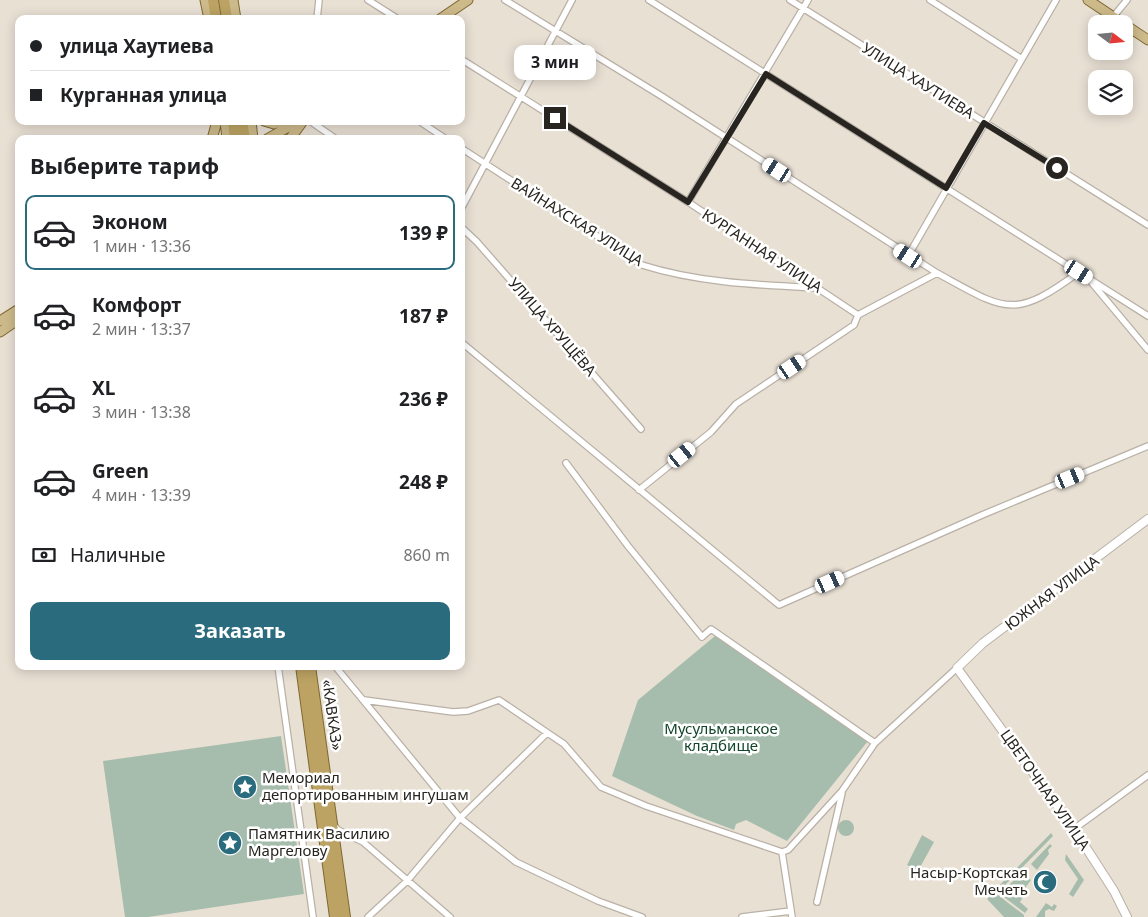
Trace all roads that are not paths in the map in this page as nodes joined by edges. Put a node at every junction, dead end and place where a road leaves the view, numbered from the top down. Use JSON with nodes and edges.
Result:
{"nodes":[{"id":1,"x":205,"y":0,"type":"edge"},
{"id":2,"x":213,"y":0,"type":"edge"},
{"id":3,"x":224,"y":0,"type":"edge"},
{"id":4,"x":233,"y":0,"type":"edge"},
{"id":5,"x":319,"y":0,"type":"edge"},
{"id":6,"x":368,"y":0,"type":"edge"},
{"id":7,"x":468,"y":0,"type":"edge"},
{"id":8,"x":505,"y":0,"type":"edge"},
{"id":9,"x":572,"y":0,"type":"edge"},
{"id":10,"x":648,"y":0,"type":"edge"},
{"id":11,"x":790,"y":0,"type":"edge"},
{"id":12,"x":808,"y":0,"type":"edge"},
{"id":13,"x":930,"y":0,"type":"edge"},
{"id":14,"x":1056,"y":0,"type":"edge"},
{"id":15,"x":1088,"y":0,"type":"edge"},
{"id":16,"x":1127,"y":0,"type":"edge"},
{"id":17,"x":803,"y":8,"type":"junction"},
{"id":18,"x":207,"y":15,"type":"edge"},
{"id":19,"x":215,"y":15,"type":"edge"},
{"id":20,"x":226,"y":15,"type":"edge"},
{"id":21,"x":235,"y":15,"type":"edge"},
{"id":22,"x":317,"y":15,"type":"edge"},
{"id":23,"x":392,"y":15,"type":"edge"},
{"id":24,"x":446,"y":15,"type":"edge"},
{"id":25,"x":1110,"y":15,"type":"edge"},
{"id":26,"x":1115,"y":15,"type":"edge"},
{"id":27,"x":1133,"y":30,"type":"edge"},
{"id":28,"x":556,"y":31,"type":"junction"},
{"id":29,"x":1148,"y":40,"type":"edge"},
{"id":30,"x":1022,"y":59,"type":"junction"},
{"id":31,"x":465,"y":62,"type":"edge"},
{"id":32,"x":766,"y":74,"type":"junction"},
{"id":33,"x":522,"y":98,"type":"junction"},
{"id":34,"x":984,"y":123,"type":"junction"},
{"id":35,"x":291,"y":125,"type":"edge"},
{"id":36,"x":293,"y":125,"type":"edge"},
{"id":37,"x":316,"y":125,"type":"edge"},
{"id":38,"x":425,"y":125,"type":"edge"},
{"id":39,"x":274,"y":135,"type":"edge"},
{"id":40,"x":281,"y":135,"type":"edge"},
{"id":41,"x":330,"y":135,"type":"edge"},
{"id":42,"x":440,"y":135,"type":"edge"},
{"id":43,"x":728,"y":139,"type":"junction"},
{"id":44,"x":465,"y":151,"type":"edge"},
{"id":45,"x":485,"y":164,"type":"junction"},
{"id":46,"x":946,"y":188,"type":"junction"},
{"id":47,"x":465,"y":202,"type":"edge"},
{"id":48,"x":688,"y":202,"type":"junction"},
{"id":49,"x":1148,"y":225,"type":"edge"},
{"id":50,"x":465,"y":231,"type":"edge"},
{"id":51,"x":908,"y":256,"type":"junction"},
{"id":52,"x":1079,"y":272,"type":"junction"},
{"id":53,"x":937,"y":273,"type":"junction"},
{"id":54,"x":1087,"y":278,"type":"junction"},
{"id":55,"x":819,"y":288,"type":"junction"},
{"id":56,"x":15,"y":312,"type":"edge"},
{"id":57,"x":858,"y":315,"type":"junction"},
{"id":58,"x":1148,"y":316,"type":"edge"},
{"id":59,"x":0,"y":321,"type":"edge"},
{"id":60,"x":15,"y":322,"type":"edge"},
{"id":61,"x":0,"y":332,"type":"edge"},
{"id":62,"x":465,"y":345,"type":"edge"},
{"id":63,"x":1148,"y":350,"type":"edge"},
{"id":64,"x":641,"y":429,"type":"dead end"},
{"id":65,"x":1148,"y":446,"type":"edge"},
{"id":66,"x":566,"y":463,"type":"dead end"},
{"id":67,"x":639,"y":490,"type":"junction"},
{"id":68,"x":1148,"y":520,"type":"edge"},
{"id":69,"x":958,"y":668,"type":"junction"},
{"id":70,"x":279,"y":670,"type":"edge"},
{"id":71,"x":302,"y":670,"type":"edge"},
{"id":72,"x":311,"y":670,"type":"edge"},
{"id":73,"x":338,"y":670,"type":"edge"},
{"id":74,"x":364,"y":700,"type":"junction"},
{"id":75,"x":547,"y":733,"type":"junction"},
{"id":76,"x":874,"y":743,"type":"junction"},
{"id":77,"x":1148,"y":775,"type":"edge"},
{"id":78,"x":842,"y":791,"type":"junction"},
{"id":79,"x":460,"y":818,"type":"junction"},
{"id":80,"x":331,"y":820,"type":"junction"},
{"id":81,"x":1074,"y":829,"type":"junction"},
{"id":82,"x":351,"y":836,"type":"junction"},
{"id":83,"x":335,"y":849,"type":"junction"},
{"id":84,"x":782,"y":852,"type":"junction"},
{"id":85,"x":407,"y":881,"type":"junction"},
{"id":86,"x":817,"y":902,"type":"dead end"},
{"id":87,"x":791,"y":914,"type":"edge"},
{"id":88,"x":313,"y":917,"type":"edge"},
{"id":89,"x":335,"y":917,"type":"edge"},
{"id":90,"x":344,"y":917,"type":"edge"},
{"id":91,"x":368,"y":917,"type":"edge"},
{"id":92,"x":450,"y":917,"type":"edge"},
{"id":93,"x":642,"y":917,"type":"edge"},
{"id":94,"x":742,"y":917,"type":"edge"},
{"id":95,"x":1127,"y":917,"type":"edge"}],
"edges":[{"from":1,"to":18,"type":"main road"},
{"from":2,"to":19,"type":"highway"},
{"from":3,"to":20,"type":"highway"},
{"from":4,"to":21,"type":"main road"},
{"from":5,"to":22,"type":"street"},
{"from":6,"to":23,"type":"street"},
{"from":7,"to":24,"type":"main road"},
{"from":8,"to":28,"type":"street"},
{"from":9,"to":28,"type":"street"},
{"from":10,"to":32,"type":"street"},
{"from":11,"to":17,"type":"street","name":"УЛИЦА ХАУТИЕВА"},
{"from":12,"to":17,"type":"street"},
{"from":13,"to":30,"type":"street"},
{"from":14,"to":30,"type":"street"},
{"from":15,"to":25,"type":"main road"},
{"from":16,"to":26,"type":"street"},
{"from":17,"to":32,"type":"street"},
{"from":17,"to":34,"type":"street","name":"УЛИЦА ХАУТИЕВА"},
{"from":27,"to":29,"type":"main road"},
{"from":28,"to":33,"type":"street"},
{"from":28,"to":43,"type":"street"},
{"from":30,"to":34,"type":"street"},
{"from":31,"to":33,"type":"street","name":"КУРГАННАЯ УЛИЦА"},
{"from":32,"to":43,"type":"street"},
{"from":32,"to":46,"type":"street"},
{"from":33,"to":45,"type":"street"},
{"from":33,"to":48,"type":"street","name":"КУРГАННАЯ УЛИЦА"},
{"from":34,"to":46,"type":"street"},
{"from":34,"to":49,"type":"street","name":"УЛИЦА ХАУТИЕВА"},
{"from":35,"to":39,"type":"main road"},
{"from":36,"to":40,"type":"main road"},
{"from":37,"to":41,"type":"street"},
{"from":38,"to":42,"type":"street"},
{"from":43,"to":48,"type":"street"},
{"from":43,"to":51,"type":"street"},
{"from":44,"to":45,"type":"street","name":"ВАЙНАХСКАЯ УЛИЦА"},
{"from":45,"to":47,"type":"street"},
{"from":45,"to":55,"type":"street","name":"ВАЙНАХСКАЯ УЛИЦА"},
{"from":46,"to":51,"type":"street"},
{"from":46,"to":52,"type":"street"},
{"from":48,"to":55,"type":"street","name":"КУРГАННАЯ УЛИЦА"},
{"from":50,"to":64,"type":"street","name":"УЛИЦА ХРУЩЁВА"},
{"from":51,"to":53,"type":"street"},
{"from":52,"to":53,"type":"street"},
{"from":52,"to":54,"type":"street"},
{"from":53,"to":57,"type":"street"},
{"from":54,"to":58,"type":"street"},
{"from":54,"to":63,"type":"street"},
{"from":55,"to":57,"type":"street","name":"КУРГАННАЯ УЛИЦА"},
{"from":56,"to":59,"type":"main road"},
{"from":57,"to":67,"type":"street"},
{"from":60,"to":61,"type":"main road"},
{"from":62,"to":67,"type":"street"},
{"from":65,"to":67,"type":"street"},
{"from":66,"to":76,"type":"street"},
{"from":68,"to":69,"type":"street","name":"ЮЖНАЯ УЛИЦА"},
{"from":69,"to":76,"type":"street"},
{"from":69,"to":81,"type":"street","name":"ЦВЕТОЧНАЯ УЛИЦА"},
{"from":70,"to":88,"type":"street"},
{"from":71,"to":89,"type":"highway","name":"«КАВКАЗ»"},
{"from":72,"to":80,"type":"highway","name":"«КАВКАЗ»"},
{"from":73,"to":74,"type":"street"},
{"from":74,"to":75,"type":"street"},
{"from":74,"to":79,"type":"street"},
{"from":75,"to":79,"type":"street"},
{"from":75,"to":84,"type":"street"},
{"from":76,"to":78,"type":"street"},
{"from":77,"to":81,"type":"street"},
{"from":78,"to":84,"type":"street"},
{"from":78,"to":86,"type":"street"},
{"from":79,"to":85,"type":"street"},
{"from":79,"to":93,"type":"street"},
{"from":80,"to":82,"type":"street"},
{"from":80,"to":83,"type":"highway","name":"«КАВКАЗ»"},
{"from":81,"to":95,"type":"street","name":"ЦВЕТОЧНАЯ УЛИЦА"},
{"from":82,"to":83,"type":"street"},
{"from":82,"to":85,"type":"street"},
{"from":83,"to":90,"type":"highway","name":"«КАВКАЗ»"},
{"from":84,"to":87,"type":"street"},
{"from":85,"to":91,"type":"street"},
{"from":85,"to":92,"type":"street"},
{"from":87,"to":94,"type":"street"}]}
